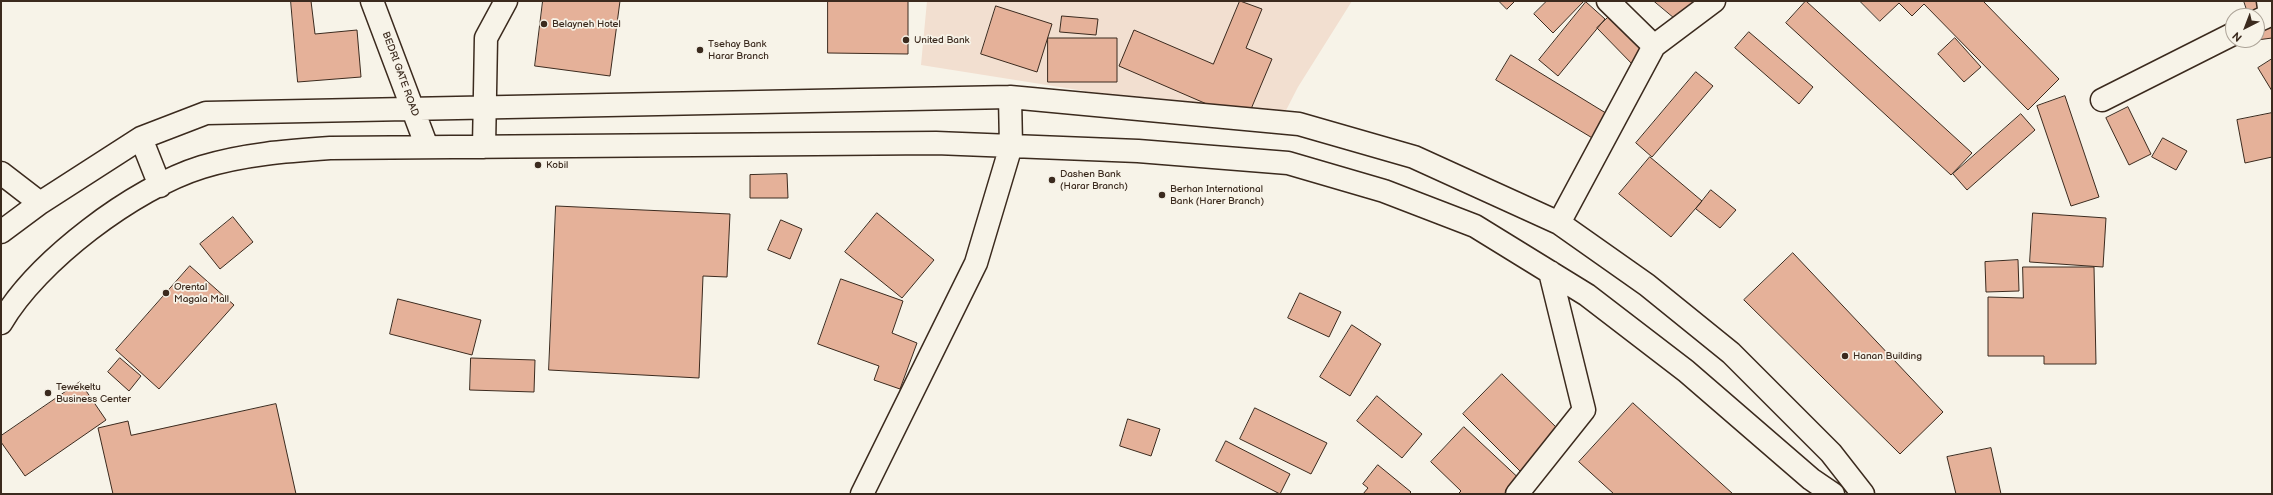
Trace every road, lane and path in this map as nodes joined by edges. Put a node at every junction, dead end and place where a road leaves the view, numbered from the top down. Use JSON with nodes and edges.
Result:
{"nodes":[{"id":1,"x":372,"y":1,"type":"edge"},
{"id":2,"x":506,"y":1,"type":"edge"},
{"id":3,"x":1608,"y":1,"type":"edge"},
{"id":4,"x":1714,"y":1,"type":"edge"},
{"id":5,"x":2268,"y":1,"type":"edge"},
{"id":6,"x":2265,"y":17,"type":"edge"},
{"id":7,"x":2225,"y":38,"type":"edge"},
{"id":8,"x":1654,"y":46,"type":"junction"},
{"id":9,"x":1010,"y":97,"type":"junction"},
{"id":10,"x":2102,"y":100,"type":"dead end"},
{"id":11,"x":486,"y":108,"type":"junction"},
{"id":12,"x":413,"y":110,"type":"junction"},
{"id":13,"x":141,"y":138,"type":"junction"},
{"id":14,"x":1011,"y":146,"type":"junction"},
{"id":15,"x":427,"y":147,"type":"junction"},
{"id":16,"x":484,"y":147,"type":"junction"},
{"id":17,"x":1,"y":173,"type":"edge"},
{"id":18,"x":160,"y":186,"type":"junction"},
{"id":19,"x":40,"y":203,"type":"junction"},
{"id":20,"x":1559,"y":223,"type":"junction"},
{"id":21,"x":1,"y":232,"type":"edge"},
{"id":22,"x":1550,"y":272,"type":"junction"},
{"id":23,"x":1,"y":322,"type":"edge"},
{"id":24,"x":862,"y":494,"type":"edge"},
{"id":25,"x":1517,"y":494,"type":"edge"},
{"id":26,"x":1833,"y":494,"type":"edge"},
{"id":27,"x":1863,"y":494,"type":"edge"}],
"edges":[{"from":1,"to":12,"type":"street","name":"BEDRI GATE ROAD"},
{"from":2,"to":11,"type":"street"},
{"from":3,"to":8,"type":"street"},
{"from":4,"to":8,"type":"street"},
{"from":5,"to":6,"type":"street"},
{"from":7,"to":10,"type":"street"},
{"from":8,"to":20,"type":"street"},
{"from":9,"to":11,"type":"street"},
{"from":9,"to":14,"type":"street"},
{"from":9,"to":20,"type":"street"},
{"from":11,"to":12,"type":"street"},
{"from":11,"to":16,"type":"street"},
{"from":12,"to":13,"type":"street"},
{"from":12,"to":15,"type":"street","name":"BEDRI GATE ROAD"},
{"from":13,"to":18,"type":"street"},
{"from":13,"to":19,"type":"street"},
{"from":14,"to":16,"type":"street"},
{"from":14,"to":22,"type":"street"},
{"from":14,"to":24,"type":"street"},
{"from":15,"to":16,"type":"street"},
{"from":15,"to":18,"type":"street"},
{"from":17,"to":19,"type":"street"},
{"from":18,"to":23,"type":"street"},
{"from":19,"to":21,"type":"street"},
{"from":20,"to":27,"type":"street"},
{"from":22,"to":25,"type":"street"},
{"from":22,"to":26,"type":"street"}]}
